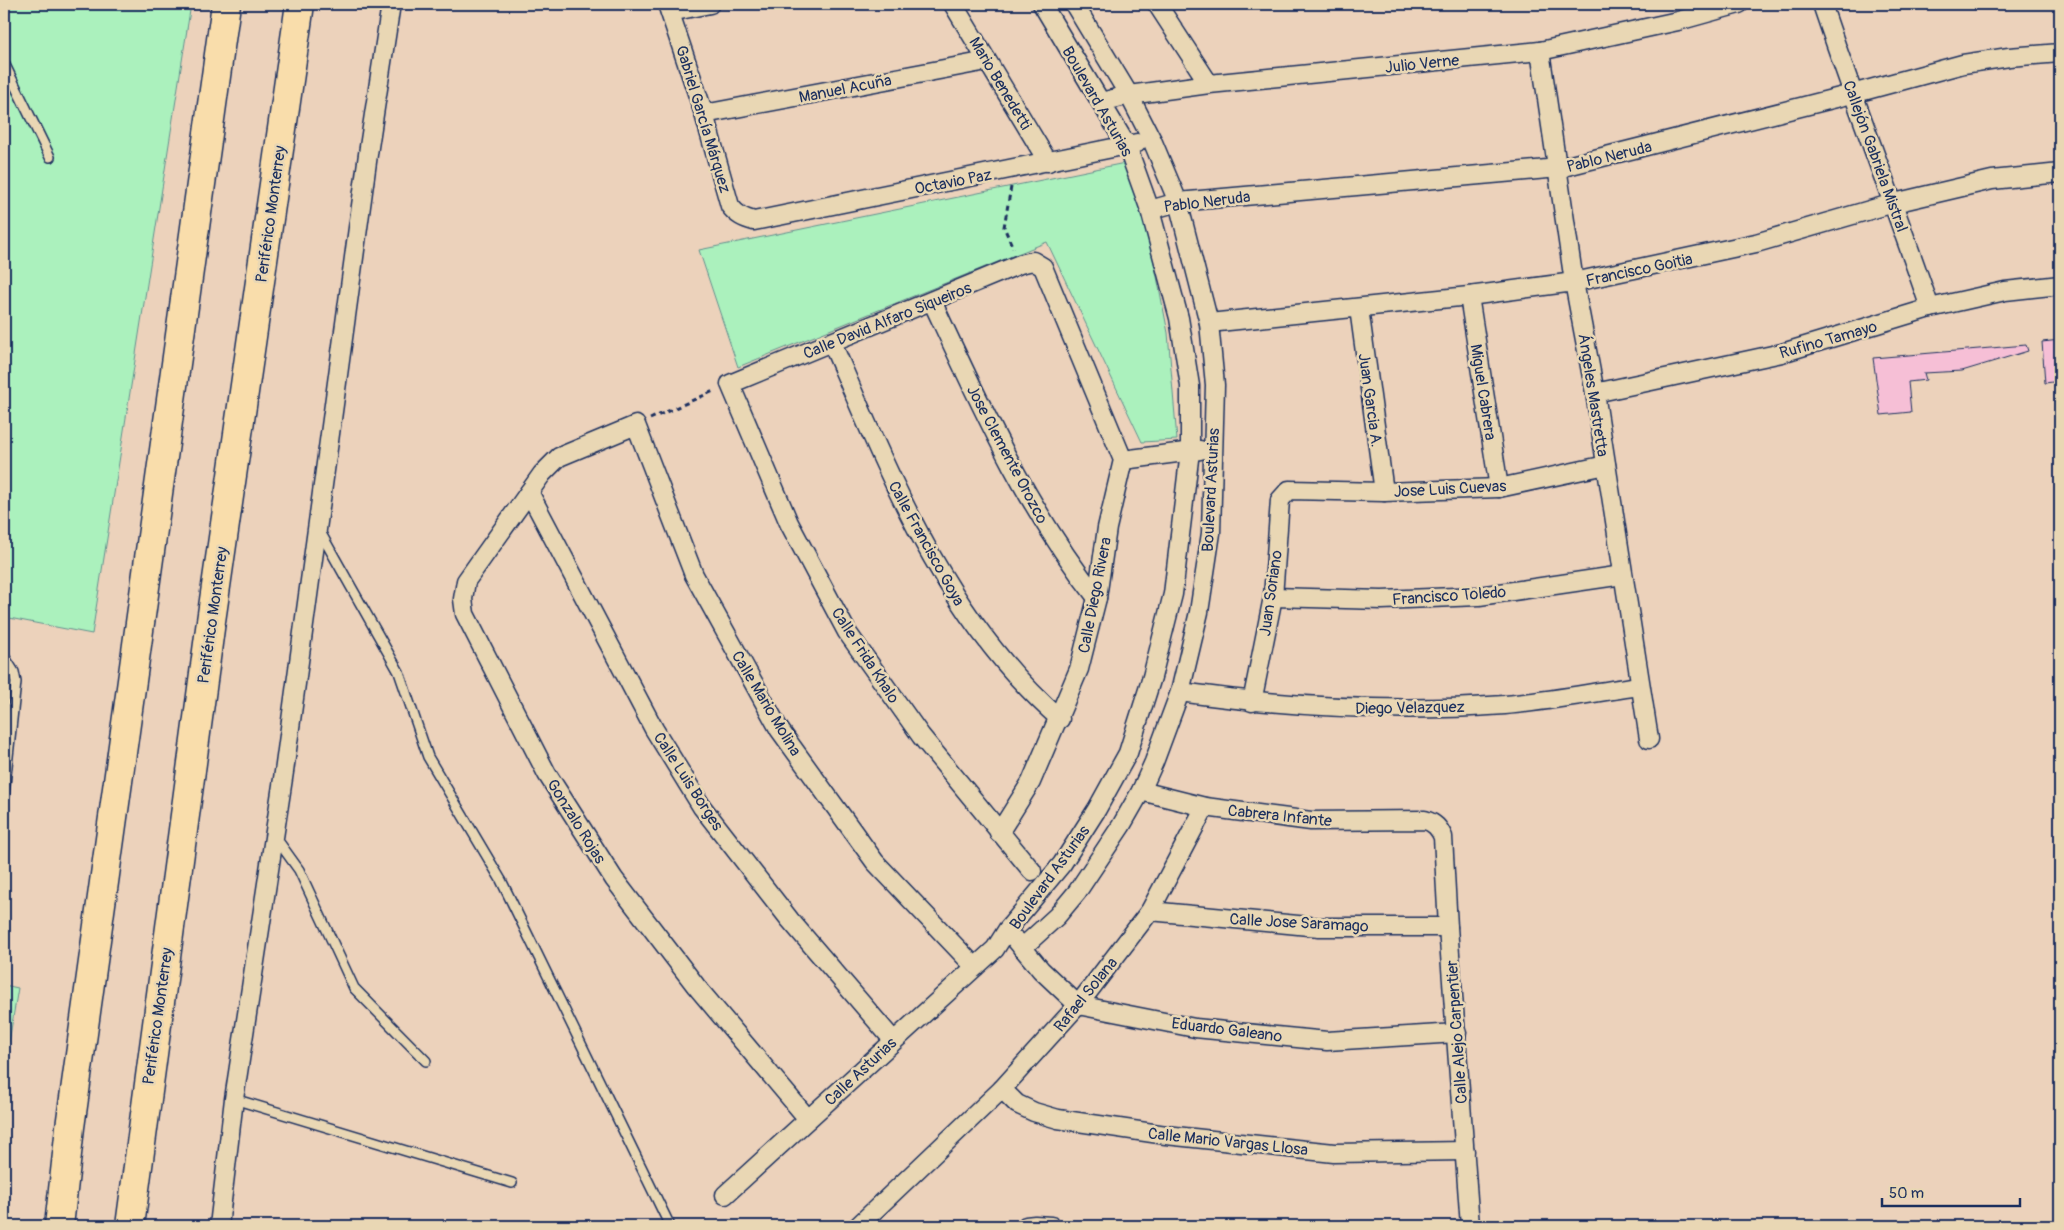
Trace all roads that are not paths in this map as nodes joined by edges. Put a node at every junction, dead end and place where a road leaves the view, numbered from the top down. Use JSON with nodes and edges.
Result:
{"nodes":[{"id":1,"x":226,"y":4,"type":"edge"},
{"id":2,"x":300,"y":4,"type":"edge"},
{"id":3,"x":391,"y":4,"type":"edge"},
{"id":4,"x":710,"y":4,"type":"edge"},
{"id":5,"x":953,"y":4,"type":"edge"},
{"id":6,"x":1042,"y":4,"type":"edge"},
{"id":7,"x":1074,"y":4,"type":"edge"},
{"id":8,"x":1157,"y":4,"type":"edge"},
{"id":9,"x":1739,"y":4,"type":"edge"},
{"id":10,"x":1822,"y":4,"type":"edge"},
{"id":11,"x":668,"y":8,"type":"edge"},
{"id":12,"x":1540,"y":51,"type":"junction"},
{"id":13,"x":2060,"y":53,"type":"edge"},
{"id":14,"x":986,"y":61,"type":"junction"},
{"id":15,"x":4,"y":63,"type":"edge"},
{"id":16,"x":1209,"y":84,"type":"junction"},
{"id":17,"x":1852,"y":94,"type":"junction"},
{"id":18,"x":1129,"y":95,"type":"junction"},
{"id":19,"x":1101,"y":102,"type":"junction"},
{"id":20,"x":704,"y":114,"type":"junction"},
{"id":21,"x":1152,"y":140,"type":"junction"},
{"id":22,"x":1127,"y":146,"type":"junction"},
{"id":23,"x":50,"y":157,"type":"dead end"},
{"id":24,"x":1048,"y":162,"type":"junction"},
{"id":25,"x":1559,"y":168,"type":"junction"},
{"id":26,"x":2060,"y":173,"type":"edge"},
{"id":27,"x":1178,"y":202,"type":"junction"},
{"id":28,"x":1894,"y":203,"type":"junction"},
{"id":29,"x":1150,"y":210,"type":"junction"},
{"id":30,"x":754,"y":221,"type":"joint"},
{"id":31,"x":1574,"y":282,"type":"junction"},
{"id":32,"x":2060,"y":285,"type":"edge"},
{"id":33,"x":1469,"y":296,"type":"junction"},
{"id":34,"x":932,"y":301,"type":"junction"},
{"id":35,"x":1359,"y":308,"type":"junction"},
{"id":36,"x":1930,"y":308,"type":"junction"},
{"id":37,"x":1209,"y":323,"type":"junction"},
{"id":38,"x":832,"y":343,"type":"junction"},
{"id":39,"x":730,"y":384,"type":"joint"},
{"id":40,"x":1595,"y":393,"type":"junction"},
{"id":41,"x":636,"y":426,"type":"joint"},
{"id":42,"x":1213,"y":449,"type":"junction"},
{"id":43,"x":1190,"y":451,"type":"junction"},
{"id":44,"x":1123,"y":460,"type":"junction"},
{"id":45,"x":1606,"y":465,"type":"junction"},
{"id":46,"x":1499,"y":488,"type":"junction"},
{"id":47,"x":1292,"y":489,"type":"joint"},
{"id":48,"x":530,"y":492,"type":"junction"},
{"id":49,"x":1384,"y":492,"type":"junction"},
{"id":50,"x":317,"y":527,"type":"junction"},
{"id":51,"x":1623,"y":575,"type":"junction"},
{"id":52,"x":1273,"y":597,"type":"junction"},
{"id":53,"x":1097,"y":598,"type":"junction"},
{"id":54,"x":4,"y":656,"type":"edge"},
{"id":55,"x":1640,"y":686,"type":"junction"},
{"id":56,"x":1180,"y":692,"type":"junction"},
{"id":57,"x":1252,"y":702,"type":"junction"},
{"id":58,"x":1060,"y":718,"type":"junction"},
{"id":59,"x":1649,"y":738,"type":"dead end"},
{"id":60,"x":1141,"y":790,"type":"junction"},
{"id":61,"x":4,"y":794,"type":"edge"},
{"id":62,"x":1205,"y":807,"type":"junction"},
{"id":63,"x":999,"y":833,"type":"junction"},
{"id":64,"x":274,"y":836,"type":"junction"},
{"id":65,"x":1443,"y":837,"type":"joint"},
{"id":66,"x":1032,"y":871,"type":"dead end"},
{"id":67,"x":1150,"y":911,"type":"junction"},
{"id":68,"x":1448,"y":927,"type":"junction"},
{"id":69,"x":1007,"y":930,"type":"junction"},
{"id":70,"x":1022,"y":948,"type":"junction"},
{"id":71,"x":995,"y":949,"type":"junction"},
{"id":72,"x":976,"y":967,"type":"junction"},
{"id":73,"x":1078,"y":1006,"type":"junction"},
{"id":74,"x":1457,"y":1032,"type":"junction"},
{"id":75,"x":894,"y":1040,"type":"junction"},
{"id":76,"x":426,"y":1061,"type":"dead end"},
{"id":77,"x":1002,"y":1089,"type":"junction"},
{"id":78,"x":234,"y":1099,"type":"junction"},
{"id":79,"x":808,"y":1119,"type":"junction"},
{"id":80,"x":1465,"y":1151,"type":"junction"},
{"id":81,"x":512,"y":1183,"type":"dead end"},
{"id":82,"x":725,"y":1195,"type":"dead end"},
{"id":83,"x":59,"y":1226,"type":"edge"},
{"id":84,"x":130,"y":1226,"type":"edge"},
{"id":85,"x":219,"y":1226,"type":"edge"},
{"id":86,"x":670,"y":1226,"type":"edge"},
{"id":87,"x":858,"y":1226,"type":"edge"},
{"id":88,"x":1026,"y":1226,"type":"edge"},
{"id":89,"x":1052,"y":1226,"type":"edge"},
{"id":90,"x":1470,"y":1226,"type":"edge"}],
"edges":[{"from":1,"to":83,"type":"highway"},
{"from":2,"to":84,"type":"highway","name":"Periférico Monterrey"},
{"from":3,"to":50,"type":"street"},
{"from":4,"to":11,"type":"street"},
{"from":5,"to":14,"type":"street","name":"Mario Benedetti"},
{"from":6,"to":19,"type":"street","name":"Boulevard Asturias"},
{"from":7,"to":18,"type":"street","name":"Boulevard Asturias"},
{"from":8,"to":16,"type":"street"},
{"from":9,"to":12,"type":"street","name":"Julio Verne"},
{"from":10,"to":17,"type":"street","name":"Callejón Gabriela Mistral"},
{"from":11,"to":20,"type":"street","name":"Gabriel García Márquez"},
{"from":12,"to":16,"type":"street","name":"Julio Verne"},
{"from":12,"to":25,"type":"street","name":"Ángeles Mastretta"},
{"from":13,"to":17,"type":"street","name":"Pablo Neruda"},
{"from":14,"to":20,"type":"street","name":"Manuel Acuña"},
{"from":14,"to":24,"type":"street","name":"Mario Benedetti"},
{"from":15,"to":23,"type":"lane"},
{"from":16,"to":18,"type":"street","name":"Julio Verne"},
{"from":17,"to":25,"type":"street","name":"Pablo Neruda"},
{"from":17,"to":28,"type":"street","name":"Callejón Gabriela Mistral"},
{"from":18,"to":19,"type":"street","name":"Julio Verne"},
{"from":18,"to":21,"type":"street","name":"Boulevard Asturias"},
{"from":19,"to":22,"type":"street","name":"Boulevard Asturias"},
{"from":20,"to":30,"type":"street","name":"Gabriel García Márquez"},
{"from":21,"to":22,"type":"street","name":"Octavio Paz"},
{"from":21,"to":27,"type":"street","name":"Boulevard Asturias"},
{"from":22,"to":24,"type":"street","name":"Octavio Paz"},
{"from":22,"to":29,"type":"street","name":"Boulevard Asturias"},
{"from":24,"to":30,"type":"street","name":"Octavio Paz"},
{"from":25,"to":27,"type":"street","name":"Pablo Neruda"},
{"from":25,"to":31,"type":"street","name":"Ángeles Mastretta"},
{"from":26,"to":28,"type":"street","name":"Francisco Goitia"},
{"from":27,"to":29,"type":"street","name":"Pablo Neruda"},
{"from":27,"to":37,"type":"street","name":"Boulevard Asturias"},
{"from":28,"to":31,"type":"street","name":"Francisco Goitia"},
{"from":28,"to":36,"type":"street","name":"Callejón Gabriela Mistral"},
{"from":29,"to":43,"type":"street","name":"Boulevard Asturias"},
{"from":31,"to":33,"type":"street","name":"Francisco Goitia"},
{"from":31,"to":40,"type":"street","name":"Ángeles Mastretta"},
{"from":32,"to":36,"type":"street","name":"Rufino Tamayo"},
{"from":33,"to":35,"type":"street","name":"Francisco Goitia"},
{"from":33,"to":46,"type":"street","name":"Miguel Cabrera"},
{"from":34,"to":38,"type":"street","name":"Calle David Alfaro Siqueiros"},
{"from":34,"to":44,"type":"street","name":"Calle David Alfaro Siqueiros"},
{"from":34,"to":53,"type":"street","name":"Jose Clemente Orozco"},
{"from":35,"to":37,"type":"street","name":"Francisco Goitia"},
{"from":35,"to":49,"type":"street","name":"Juan Garcia A."},
{"from":36,"to":40,"type":"street","name":"Rufino Tamayo"},
{"from":37,"to":42,"type":"street","name":"Boulevard Asturias"},
{"from":38,"to":39,"type":"street","name":"Calle David Alfaro Siqueiros"},
{"from":38,"to":58,"type":"street","name":"Calle Francisco Goya"},
{"from":39,"to":63,"type":"street","name":"Calle Frida Khalo"},
{"from":40,"to":45,"type":"street","name":"Ángeles Mastretta"},
{"from":41,"to":48,"type":"street","name":"Gonzalo Rojas"},
{"from":41,"to":72,"type":"street","name":"Calle Mario Molina"},
{"from":42,"to":43,"type":"street"},
{"from":42,"to":56,"type":"street","name":"Boulevard Asturias"},
{"from":43,"to":44,"type":"street"},
{"from":43,"to":69,"type":"street","name":"Boulevard Asturias"},
{"from":44,"to":53,"type":"street","name":"Calle Diego Rivera"},
{"from":45,"to":46,"type":"street","name":"Jose Luis Cuevas"},
{"from":45,"to":51,"type":"street","name":"Ángeles Mastretta"},
{"from":46,"to":49,"type":"street","name":"Jose Luis Cuevas"},
{"from":47,"to":49,"type":"street","name":"Jose Luis Cuevas"},
{"from":47,"to":52,"type":"street","name":"Juan Soriano"},
{"from":48,"to":75,"type":"street","name":"Calle Luis Borges"},
{"from":48,"to":79,"type":"street","name":"Gonzalo Rojas"},
{"from":50,"to":64,"type":"street"},
{"from":50,"to":86,"type":"lane"},
{"from":51,"to":52,"type":"street","name":"Francisco Toledo"},
{"from":51,"to":55,"type":"street","name":"Ángeles Mastretta"},
{"from":52,"to":57,"type":"street","name":"Juan Soriano"},
{"from":53,"to":58,"type":"street","name":"Calle Diego Rivera"},
{"from":54,"to":61,"type":"lane"},
{"from":55,"to":57,"type":"street","name":"Diego Velazquez"},
{"from":55,"to":59,"type":"street","name":"Ángeles Mastretta"},
{"from":56,"to":57,"type":"street","name":"Diego Velazquez"},
{"from":56,"to":60,"type":"street","name":"Boulevard Asturias"},
{"from":58,"to":63,"type":"street","name":"Calle Diego Rivera"},
{"from":60,"to":62,"type":"street","name":"Cabrera Infante"},
{"from":60,"to":70,"type":"street","name":"Boulevard Asturias"},
{"from":62,"to":65,"type":"street","name":"Cabrera Infante"},
{"from":62,"to":67,"type":"street","name":"Rafael Solana"},
{"from":63,"to":66,"type":"street","name":"Calle Frida Khalo"},
{"from":64,"to":76,"type":"lane"},
{"from":64,"to":78,"type":"street"},
{"from":65,"to":68,"type":"street","name":"Calle Alejo Carpentier"},
{"from":67,"to":68,"type":"street","name":"Calle Jose Saramago"},
{"from":67,"to":73,"type":"street","name":"Rafael Solana"},
{"from":68,"to":74,"type":"street","name":"Calle Alejo Carpentier"},
{"from":69,"to":70,"type":"street","name":"Boulevard Asturias"},
{"from":69,"to":71,"type":"street","name":"Calle Asturias"},
{"from":70,"to":71,"type":"street"},
{"from":70,"to":73,"type":"street"},
{"from":71,"to":72,"type":"street","name":"Calle Asturias"},
{"from":72,"to":75,"type":"street","name":"Calle Asturias"},
{"from":73,"to":74,"type":"street","name":"Eduardo Galeano"},
{"from":73,"to":77,"type":"street","name":"Rafael Solana"},
{"from":74,"to":80,"type":"street","name":"Calle Alejo Carpentier"},
{"from":75,"to":79,"type":"street","name":"Calle Asturias"},
{"from":77,"to":80,"type":"street","name":"Calle Mario Vargas Llosa"},
{"from":77,"to":87,"type":"street","name":"Rafael Solana"},
{"from":78,"to":81,"type":"lane"},
{"from":78,"to":85,"type":"street"},
{"from":79,"to":82,"type":"street","name":"Calle Asturias"},
{"from":80,"to":90,"type":"street","name":"Calle Alejo Carpentier"},
{"from":88,"to":89,"type":"street"}]}
